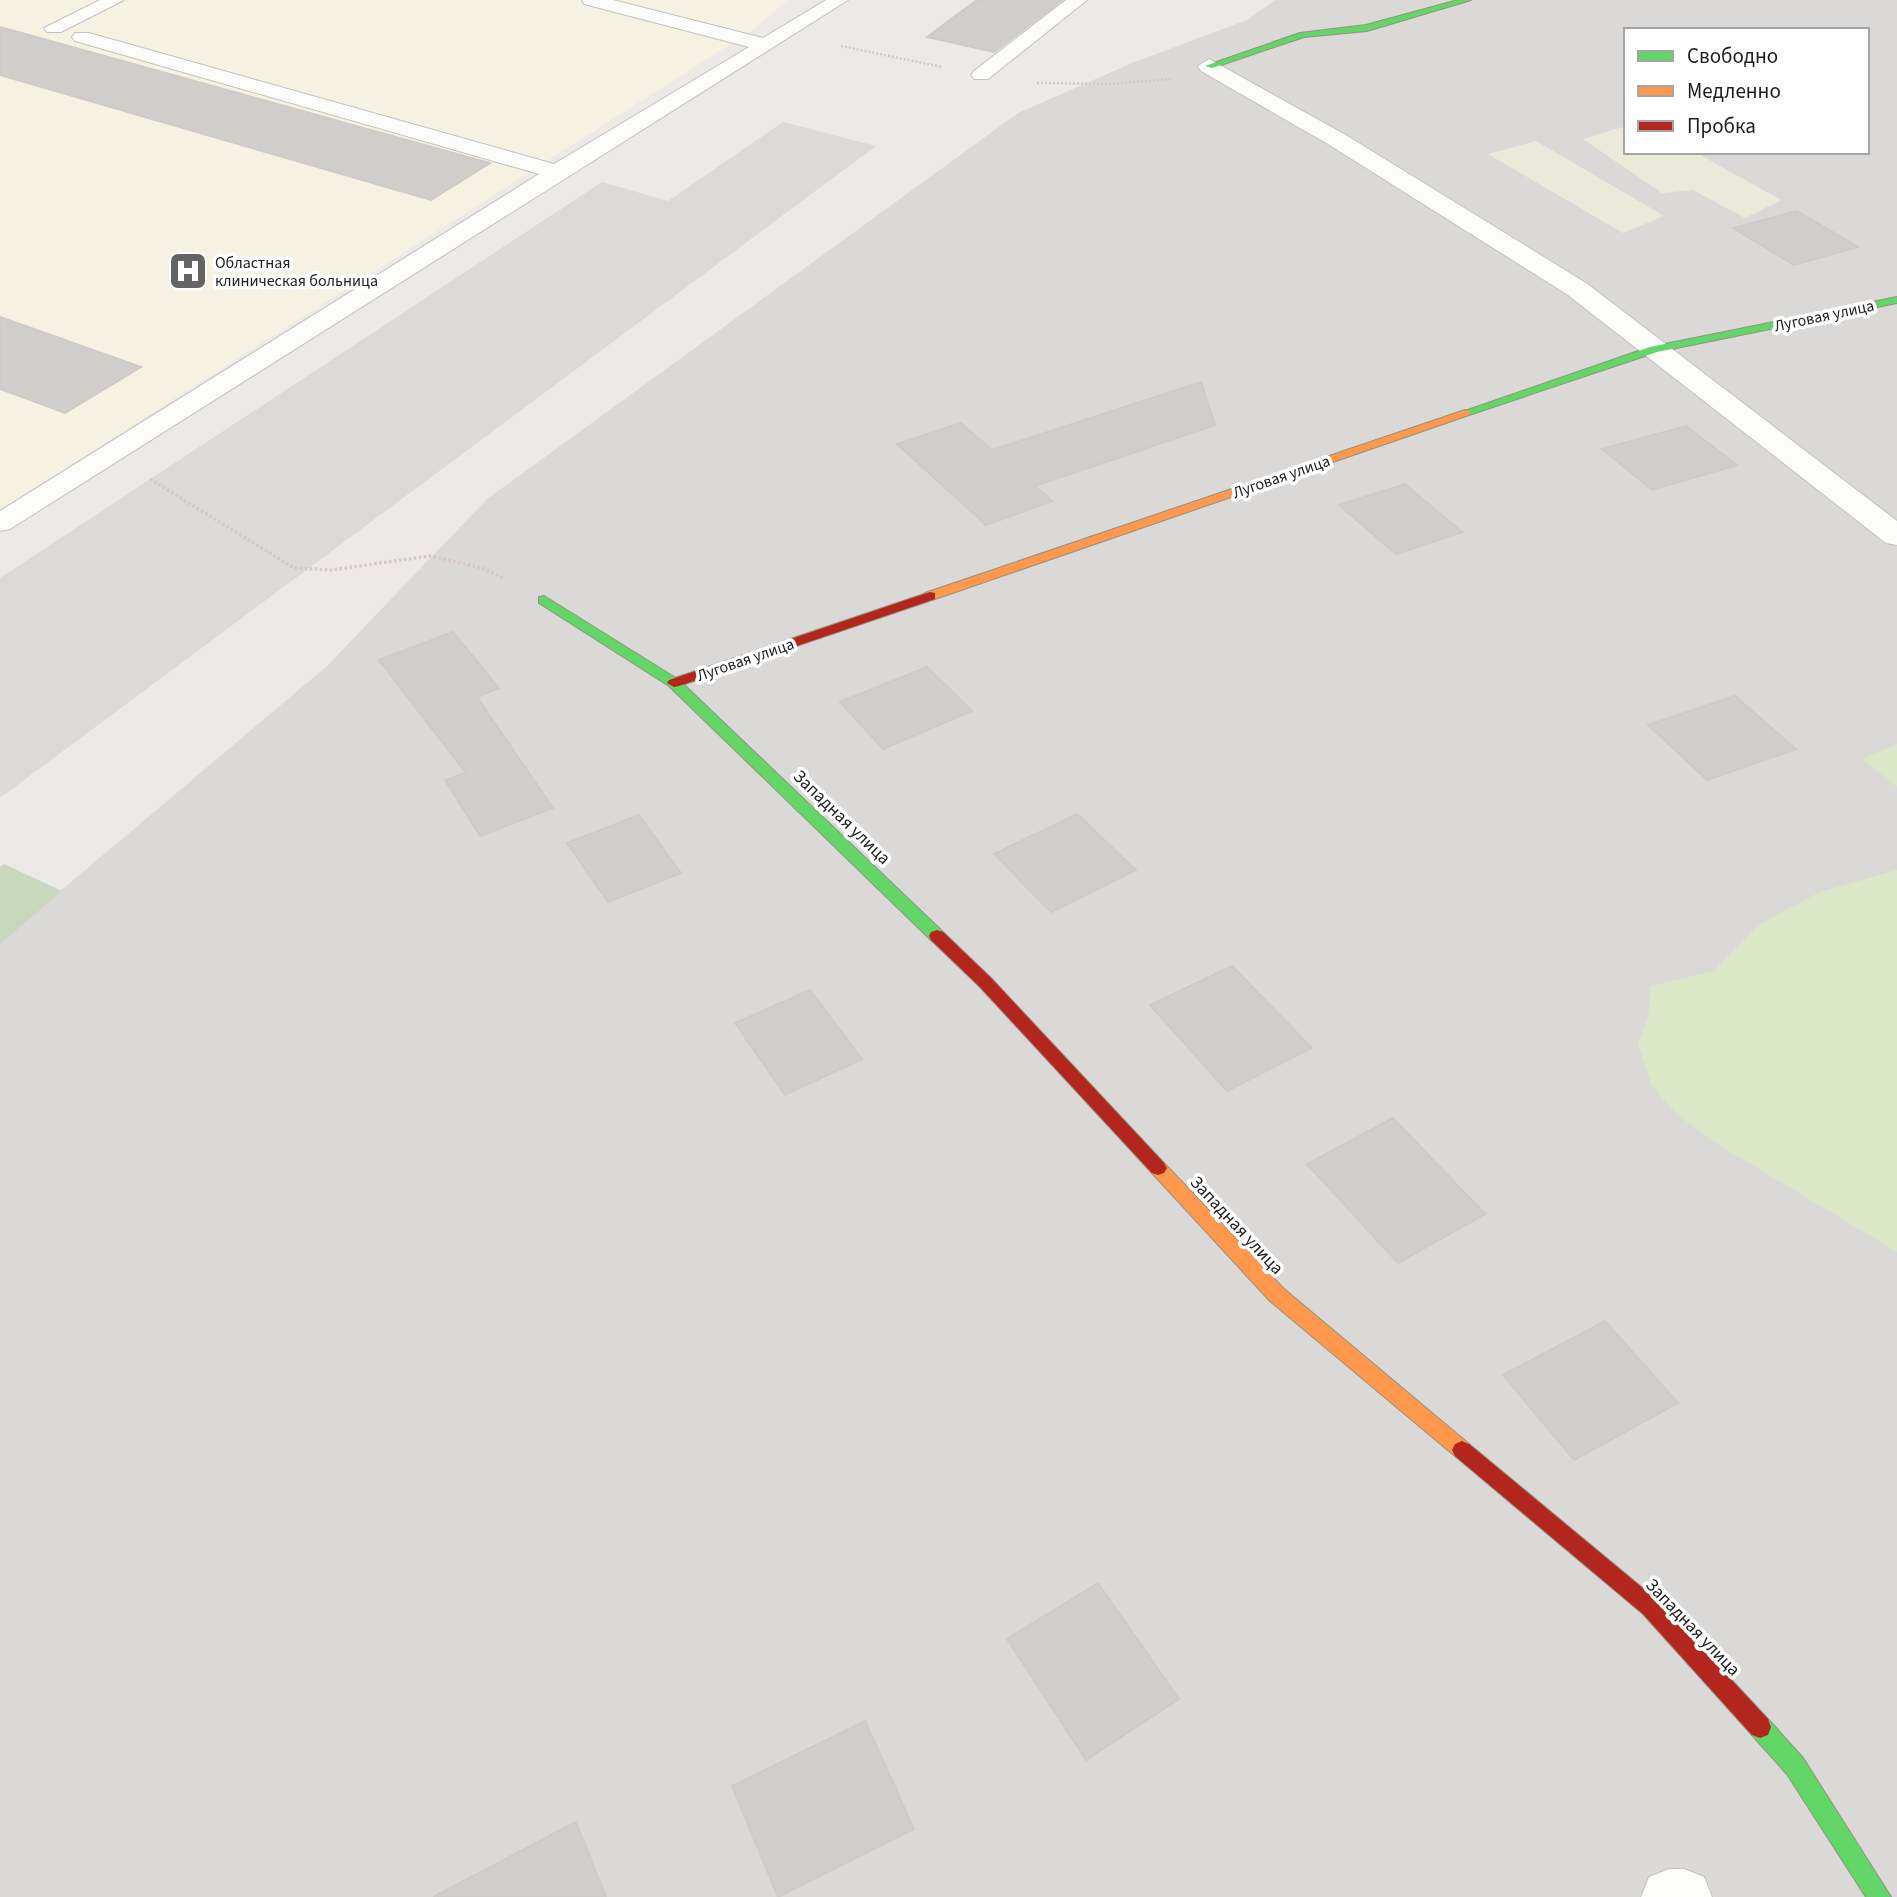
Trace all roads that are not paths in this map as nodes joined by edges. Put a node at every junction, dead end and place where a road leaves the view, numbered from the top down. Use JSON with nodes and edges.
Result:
{"nodes":[{"id":1,"x":115,"y":0,"type":"edge"},
{"id":2,"x":591,"y":0,"type":"edge"},
{"id":3,"x":839,"y":0,"type":"edge"},
{"id":4,"x":1078,"y":0,"type":"edge"},
{"id":5,"x":1467,"y":0,"type":"edge"},
{"id":6,"x":54,"y":28,"type":"dead end"},
{"id":7,"x":82,"y":37,"type":"dead end"},
{"id":8,"x":766,"y":45,"type":"junction"},
{"id":9,"x":1209,"y":66,"type":"joint"},
{"id":10,"x":981,"y":75,"type":"dead end"},
{"id":11,"x":557,"y":172,"type":"junction"},
{"id":12,"x":1897,"y":300,"type":"edge"},
{"id":13,"x":1654,"y":349,"type":"junction"},
{"id":14,"x":0,"y":523,"type":"edge"},
{"id":15,"x":1897,"y":536,"type":"edge"},
{"id":16,"x":544,"y":600,"type":"dead end"},
{"id":17,"x":674,"y":682,"type":"junction"},
{"id":18,"x":1669,"y":1897,"type":"edge"},
{"id":19,"x":1684,"y":1897,"type":"edge"},
{"id":20,"x":1879,"y":1897,"type":"edge"}],
"edges":[{"from":1,"to":6,"type":"lane"},
{"from":2,"to":8,"type":"lane"},
{"from":3,"to":8,"type":"lane"},
{"from":4,"to":10,"type":"lane"},
{"from":5,"to":9,"type":"street"},
{"from":7,"to":11,"type":"lane"},
{"from":8,"to":11,"type":"lane"},
{"from":9,"to":13,"type":"street"},
{"from":11,"to":14,"type":"lane"},
{"from":12,"to":13,"type":"street","name":"Луговая улица"},
{"from":13,"to":15,"type":"street"},
{"from":13,"to":17,"type":"street","name":"Луговая улица"},
{"from":16,"to":17,"type":"street","name":"Западная улица"},
{"from":17,"to":20,"type":"street","name":"Западная улица"},
{"from":18,"to":19,"type":"street"}]}
